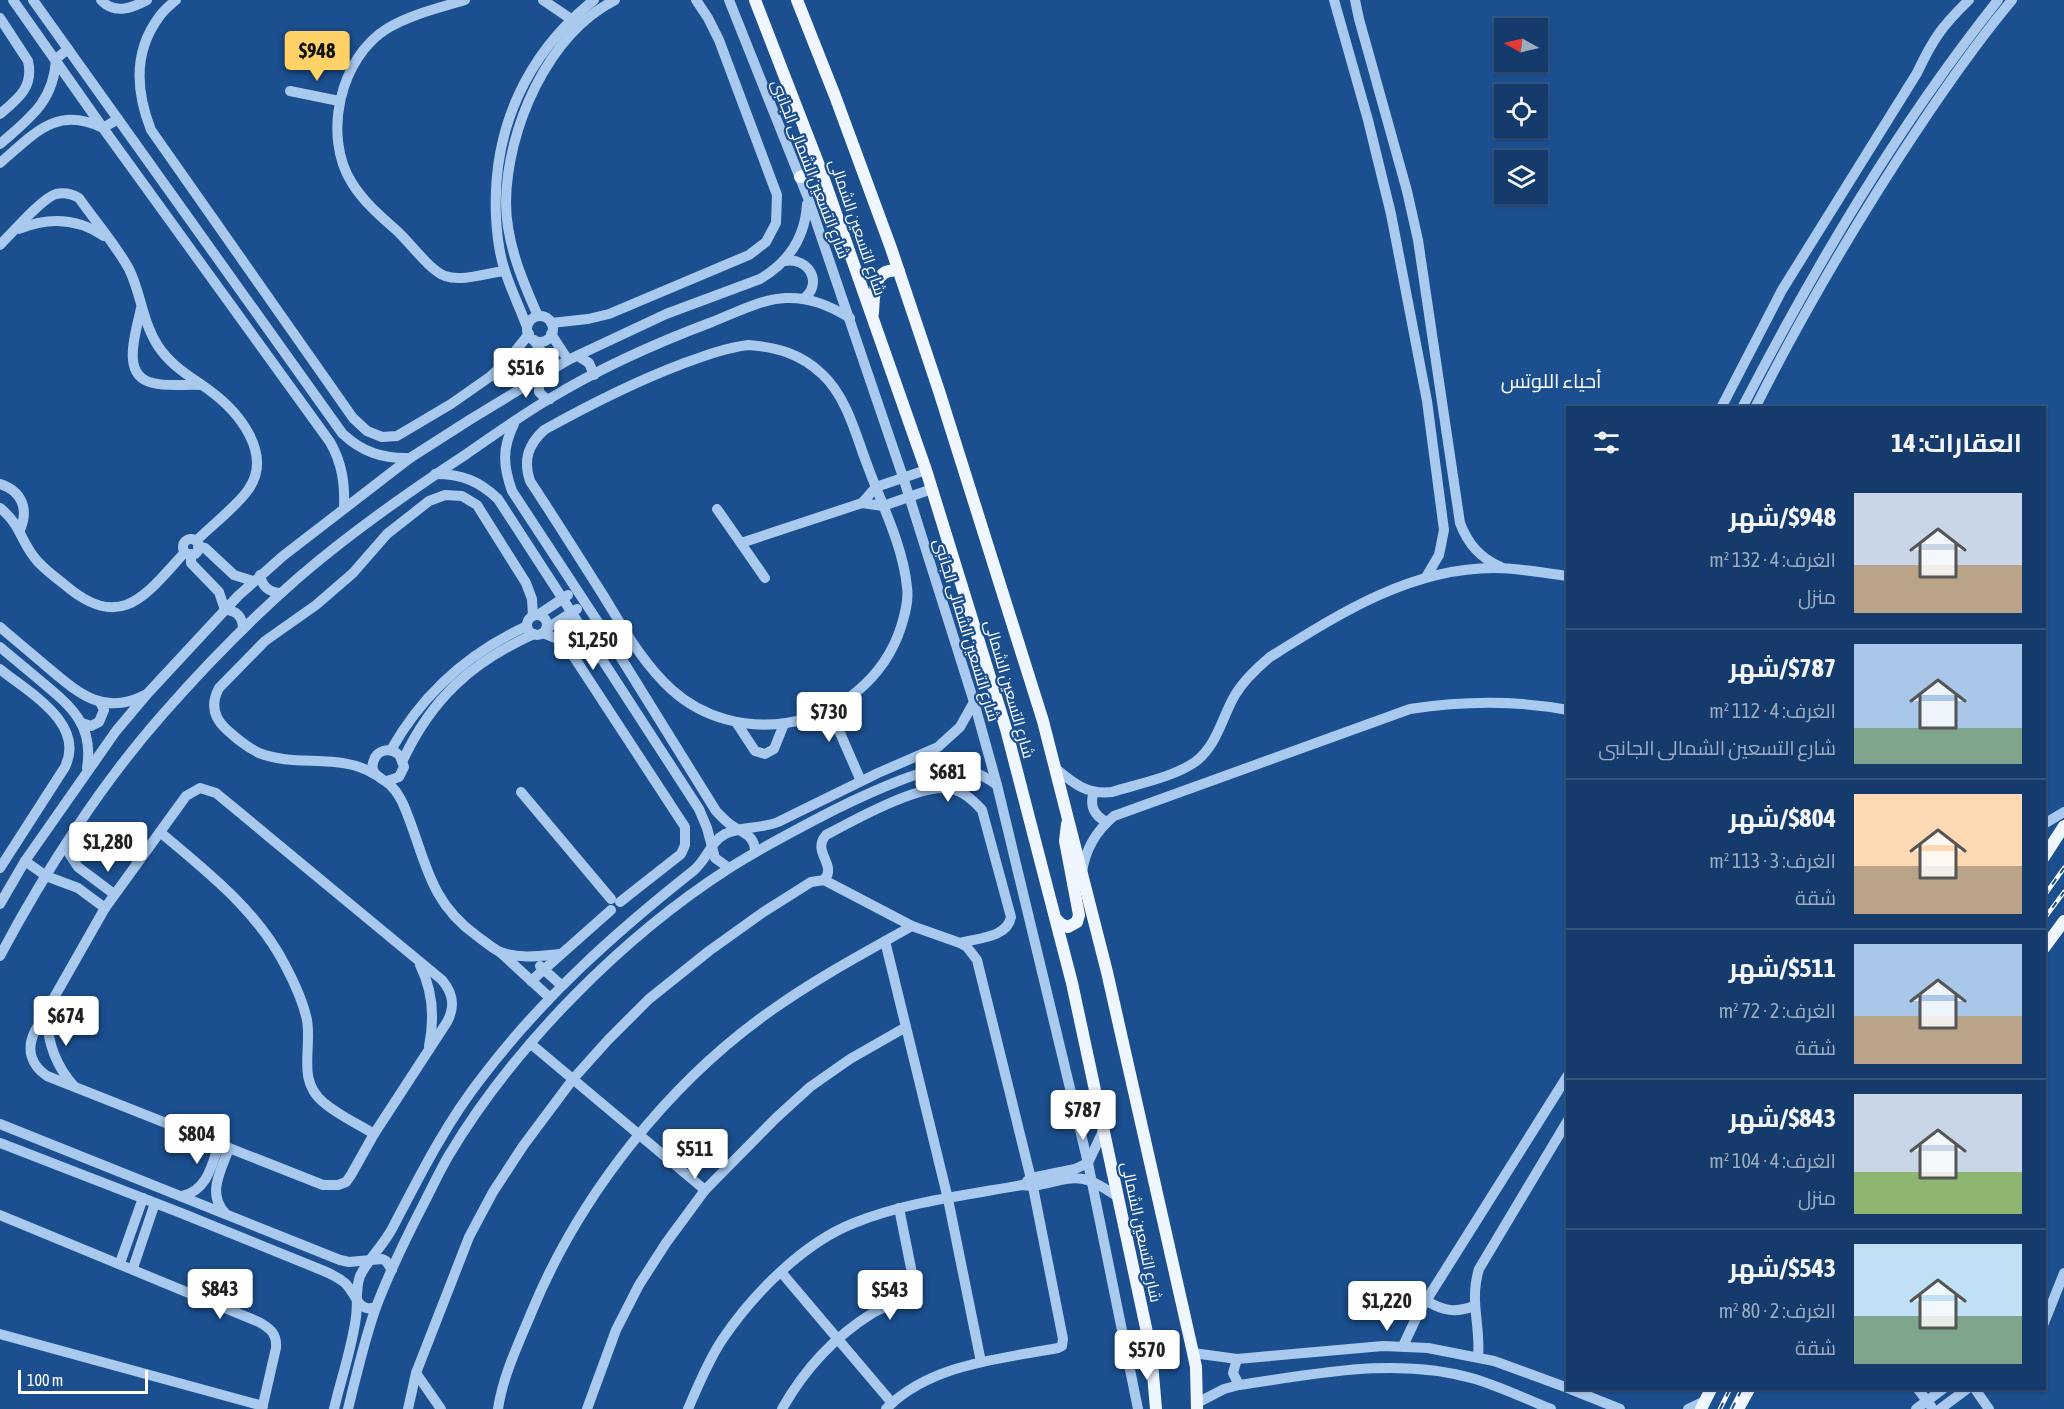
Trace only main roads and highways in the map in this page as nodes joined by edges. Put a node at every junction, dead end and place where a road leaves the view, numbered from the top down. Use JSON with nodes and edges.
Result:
{"nodes":[{"id":1,"x":755,"y":0,"type":"edge"},
{"id":2,"x":797,"y":0,"type":"edge"},
{"id":3,"x":820,"y":168,"type":"junction"},
{"id":4,"x":800,"y":177,"type":"road end"},
{"id":5,"x":899,"y":271,"type":"junction"},
{"id":6,"x":872,"y":316,"type":"junction"},
{"id":7,"x":1068,"y":820,"type":"junction"},
{"id":8,"x":2064,"y":826,"type":"edge"},
{"id":9,"x":2046,"y":854,"type":"edge"},
{"id":10,"x":1056,"y":919,"type":"junction"},
{"id":11,"x":2064,"y":921,"type":"edge"},
{"id":12,"x":2046,"y":945,"type":"edge"},
{"id":13,"x":1151,"y":1351,"type":"junction"},
{"id":14,"x":1129,"y":1357,"type":"road end"},
{"id":15,"x":1710,"y":1390,"type":"edge"},
{"id":16,"x":1748,"y":1390,"type":"edge"},
{"id":17,"x":1703,"y":1405,"type":"edge"},
{"id":18,"x":1197,"y":1406,"type":"edge"},
{"id":19,"x":1156,"y":1409,"type":"edge"},
{"id":20,"x":1738,"y":1409,"type":"edge"}],
"edges":[{"from":1,"to":3,"type":"main road","name":"شارع التسعين الشمالى"},
{"from":2,"to":5,"type":"main road","name":"شارع التسعين الشمالى"},
{"from":3,"to":4,"type":"main road"},
{"from":3,"to":6,"type":"main road","name":"شارع التسعين الشمالى"},
{"from":5,"to":6,"type":"main road"},
{"from":5,"to":7,"type":"main road","name":"شارع التسعين الشمالى"},
{"from":6,"to":10,"type":"main road","name":"شارع التسعين الشمالى"},
{"from":7,"to":10,"type":"main road"},
{"from":7,"to":18,"type":"main road","name":"شارع التسعين الشمالى"},
{"from":8,"to":9,"type":"main road"},
{"from":10,"to":13,"type":"main road","name":"شارع التسعين الشمالى"},
{"from":11,"to":12,"type":"main road"},
{"from":13,"to":14,"type":"main road"},
{"from":13,"to":19,"type":"main road","name":"شارع التسعين الشمالى"},
{"from":15,"to":17,"type":"main road"},
{"from":16,"to":20,"type":"main road"}]}
